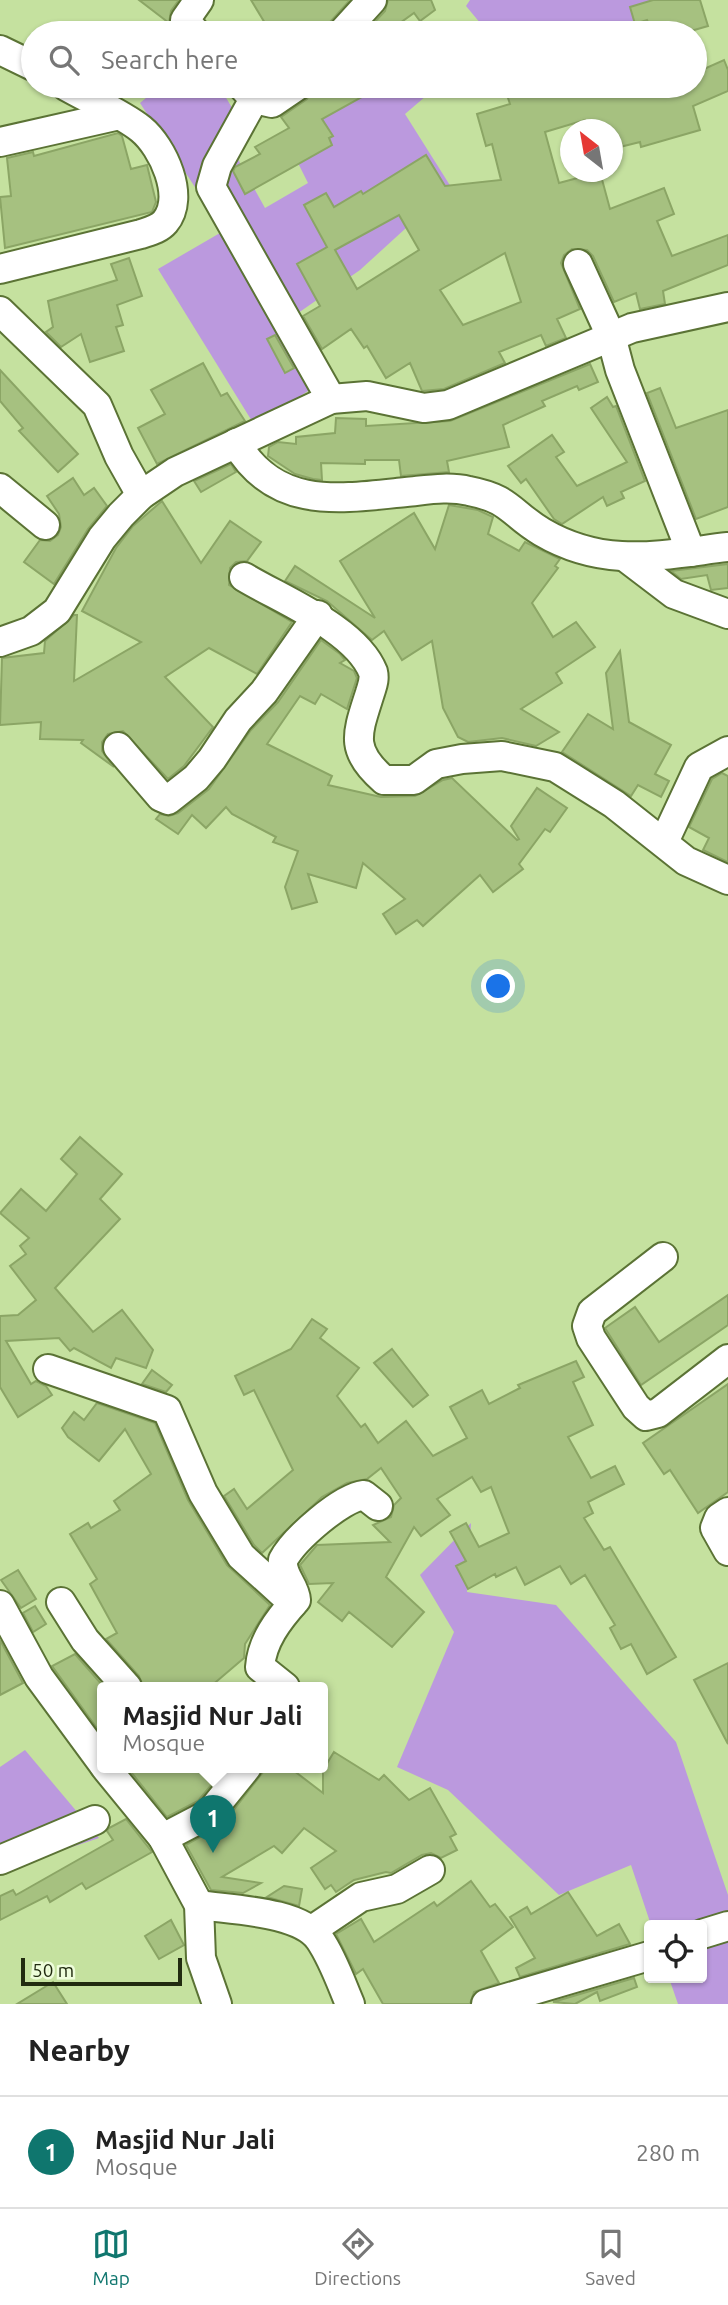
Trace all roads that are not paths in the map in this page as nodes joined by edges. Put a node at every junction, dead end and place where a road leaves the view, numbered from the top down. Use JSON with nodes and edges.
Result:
{"nodes":[{"id":1,"x":199,"y":0,"type":"edge"},
{"id":2,"x":372,"y":0,"type":"edge"},
{"id":3,"x":186,"y":21,"type":"edge"},
{"id":4,"x":353,"y":21,"type":"edge"},
{"id":5,"x":0,"y":50,"type":"edge"},
{"id":6,"x":21,"y":60,"type":"edge"},
{"id":7,"x":86,"y":98,"type":"edge"},
{"id":8,"x":246,"y":98,"type":"edge"},
{"id":9,"x":260,"y":98,"type":"edge"},
{"id":10,"x":279,"y":98,"type":"edge"},
{"id":11,"x":115,"y":116,"type":"junction"},
{"id":12,"x":0,"y":142,"type":"edge"},
{"id":13,"x":578,"y":264,"type":"dead end"},
{"id":14,"x":0,"y":269,"type":"edge"},
{"id":15,"x":728,"y":307,"type":"edge"},
{"id":16,"x":0,"y":311,"type":"edge"},
{"id":17,"x":611,"y":336,"type":"junction"},
{"id":18,"x":331,"y":399,"type":"junction"},
{"id":19,"x":236,"y":443,"type":"junction"},
{"id":20,"x":0,"y":488,"type":"edge"},
{"id":21,"x":141,"y":495,"type":"junction"},
{"id":22,"x":45,"y":525,"type":"dead end"},
{"id":23,"x":728,"y":547,"type":"edge"},
{"id":24,"x":691,"y":552,"type":"junction"},
{"id":25,"x":628,"y":559,"type":"junction"},
{"id":26,"x":244,"y":577,"type":"dead end"},
{"id":27,"x":728,"y":614,"type":"edge"},
{"id":28,"x":318,"y":615,"type":"junction"},
{"id":29,"x":0,"y":642,"type":"edge"},
{"id":30,"x":118,"y":747,"type":"dead end"},
{"id":31,"x":728,"y":751,"type":"edge"},
{"id":32,"x":664,"y":842,"type":"junction"},
{"id":33,"x":728,"y":880,"type":"edge"},
{"id":34,"x":663,"y":1257,"type":"dead end"},
{"id":35,"x":728,"y":1359,"type":"edge"},
{"id":36,"x":48,"y":1368,"type":"dead end"},
{"id":37,"x":378,"y":1506,"type":"dead end"},
{"id":38,"x":728,"y":1511,"type":"edge"},
{"id":39,"x":728,"y":1551,"type":"edge"},
{"id":40,"x":61,"y":1602,"type":"dead end"},
{"id":41,"x":293,"y":1603,"type":"junction"},
{"id":42,"x":0,"y":1605,"type":"edge"},
{"id":43,"x":123,"y":1682,"type":"edge"},
{"id":44,"x":278,"y":1682,"type":"edge"},
{"id":45,"x":97,"y":1756,"type":"edge"},
{"id":46,"x":110,"y":1773,"type":"edge"},
{"id":47,"x":232,"y":1773,"type":"edge"},
{"id":48,"x":95,"y":1820,"type":"dead end"},
{"id":49,"x":163,"y":1838,"type":"junction"},
{"id":50,"x":0,"y":1860,"type":"edge"},
{"id":51,"x":430,"y":1870,"type":"dead end"},
{"id":52,"x":199,"y":1905,"type":"junction"},
{"id":53,"x":728,"y":1926,"type":"edge"},
{"id":54,"x":312,"y":1930,"type":"junction"},
{"id":55,"x":707,"y":1932,"type":"edge"},
{"id":56,"x":644,"y":1957,"type":"edge"},
{"id":57,"x":217,"y":2004,"type":"edge"},
{"id":58,"x":350,"y":2004,"type":"edge"},
{"id":59,"x":486,"y":2004,"type":"edge"}],
"edges":[{"from":1,"to":3,"type":"street"},
{"from":2,"to":4,"type":"street"},
{"from":5,"to":6,"type":"street"},
{"from":7,"to":11,"type":"street"},
{"from":8,"to":18,"type":"street"},
{"from":9,"to":10,"type":"street"},
{"from":11,"to":12,"type":"street"},
{"from":11,"to":14,"type":"street"},
{"from":13,"to":17,"type":"street"},
{"from":15,"to":17,"type":"street"},
{"from":16,"to":21,"type":"street"},
{"from":17,"to":18,"type":"street"},
{"from":17,"to":24,"type":"street"},
{"from":18,"to":19,"type":"street"},
{"from":19,"to":21,"type":"street"},
{"from":19,"to":25,"type":"street"},
{"from":20,"to":22,"type":"street"},
{"from":21,"to":29,"type":"street"},
{"from":23,"to":24,"type":"street"},
{"from":24,"to":25,"type":"street"},
{"from":25,"to":27,"type":"street"},
{"from":26,"to":28,"type":"street"},
{"from":28,"to":30,"type":"street"},
{"from":28,"to":32,"type":"street"},
{"from":31,"to":32,"type":"street"},
{"from":32,"to":33,"type":"street"},
{"from":34,"to":35,"type":"street"},
{"from":36,"to":41,"type":"street"},
{"from":37,"to":41,"type":"street"},
{"from":38,"to":39,"type":"street"},
{"from":40,"to":43,"type":"street"},
{"from":41,"to":44,"type":"street"},
{"from":42,"to":45,"type":"street"},
{"from":46,"to":49,"type":"street"},
{"from":47,"to":49,"type":"street"},
{"from":48,"to":50,"type":"street"},
{"from":49,"to":52,"type":"street"},
{"from":51,"to":54,"type":"street"},
{"from":52,"to":54,"type":"street"},
{"from":52,"to":57,"type":"street"},
{"from":53,"to":55,"type":"street"},
{"from":54,"to":58,"type":"street"},
{"from":56,"to":59,"type":"street"}]}
